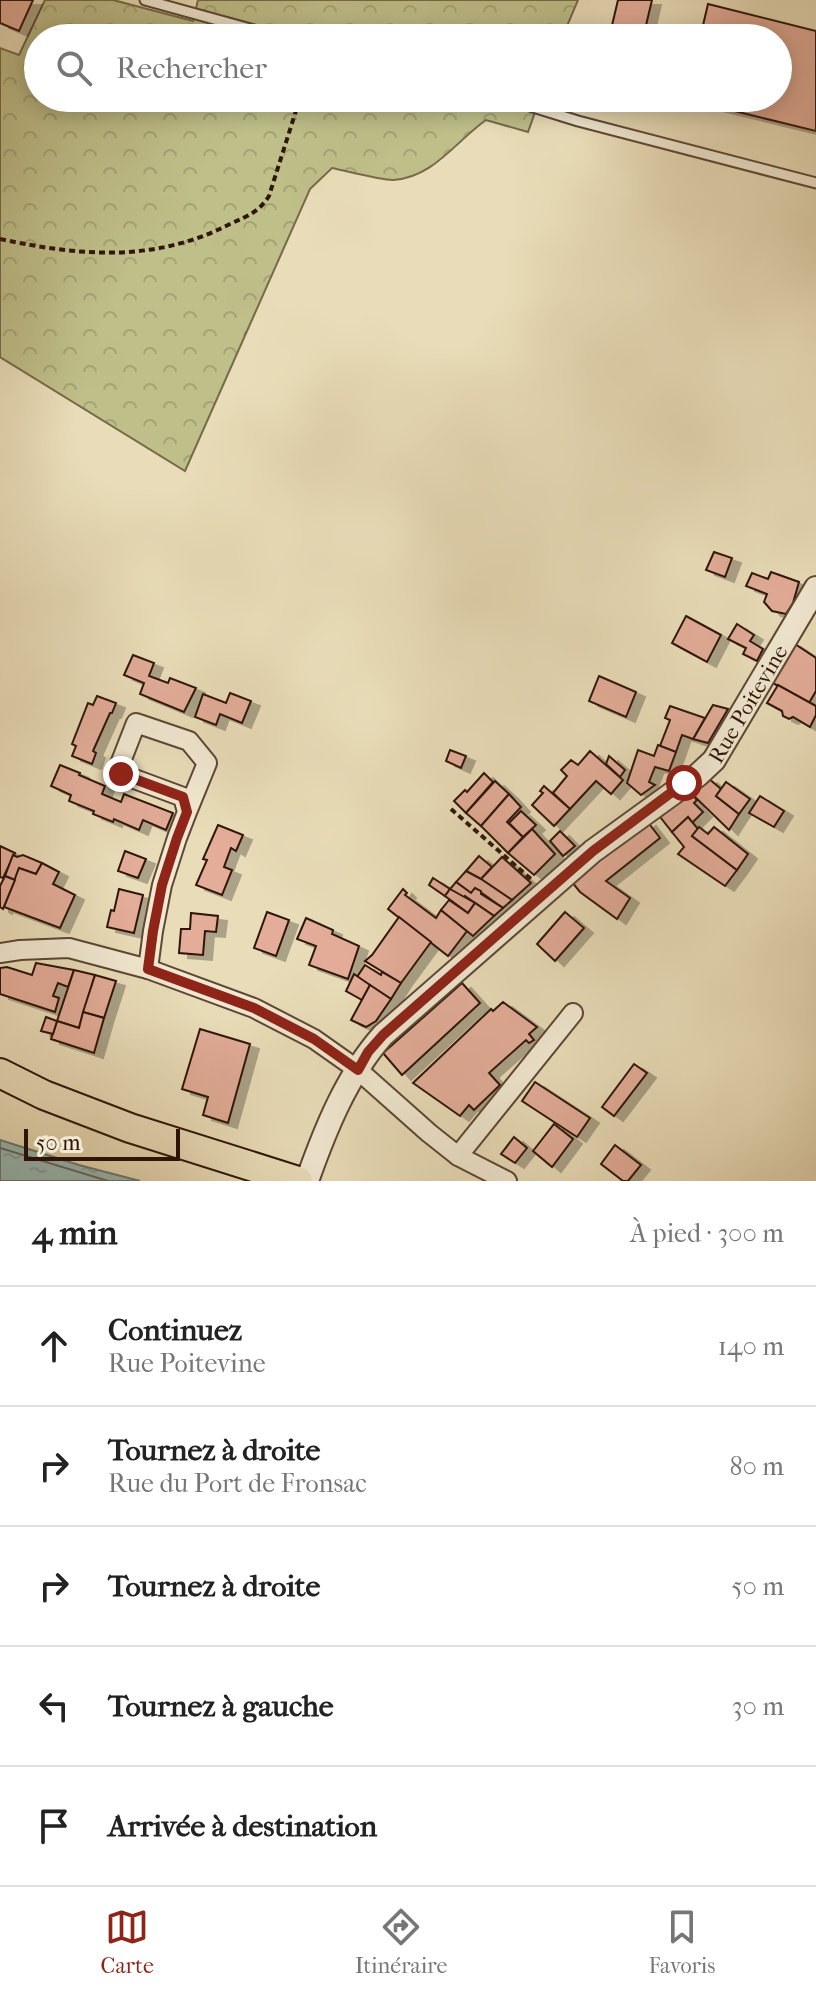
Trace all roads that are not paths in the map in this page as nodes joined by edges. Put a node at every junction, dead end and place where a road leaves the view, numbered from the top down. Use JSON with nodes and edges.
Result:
{"nodes":[{"id":1,"x":145,"y":0,"type":"edge"},
{"id":2,"x":232,"y":24,"type":"edge"},
{"id":3,"x":549,"y":112,"type":"edge"},
{"id":4,"x":816,"y":183,"type":"edge"},
{"id":5,"x":816,"y":588,"type":"edge"},
{"id":6,"x":187,"y":812,"type":"junction"},
{"id":7,"x":0,"y":953,"type":"edge"},
{"id":8,"x":148,"y":969,"type":"junction"},
{"id":9,"x":573,"y":1013,"type":"dead end"},
{"id":10,"x":358,"y":1070,"type":"junction"},
{"id":11,"x":0,"y":1073,"type":"edge"},
{"id":12,"x":458,"y":1156,"type":"junction"},
{"id":13,"x":298,"y":1181,"type":"edge"},
{"id":14,"x":307,"y":1181,"type":"edge"},
{"id":15,"x":507,"y":1181,"type":"edge"}],
"edges":[{"from":1,"to":2,"type":"lane"},
{"from":3,"to":4,"type":"lane"},
{"from":5,"to":10,"type":"street","name":"Rue Poitevine"},
{"from":6,"to":6,"type":"street"},
{"from":6,"to":8,"type":"street"},
{"from":7,"to":8,"type":"street"},
{"from":8,"to":10,"type":"street"},
{"from":9,"to":12,"type":"street"},
{"from":10,"to":12,"type":"street"},
{"from":10,"to":14,"type":"street","name":"Rue Poitevine"},
{"from":11,"to":13,"type":"main road"},
{"from":12,"to":15,"type":"street"}]}
